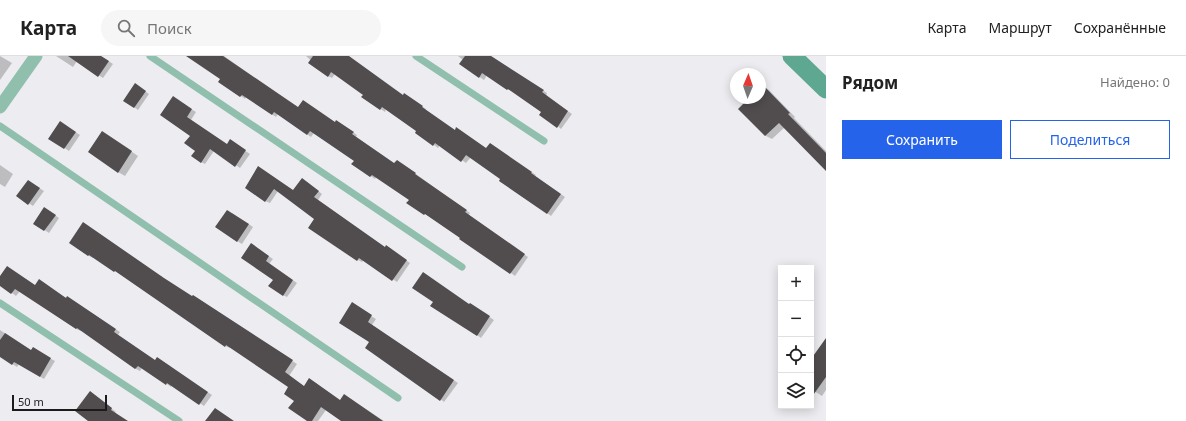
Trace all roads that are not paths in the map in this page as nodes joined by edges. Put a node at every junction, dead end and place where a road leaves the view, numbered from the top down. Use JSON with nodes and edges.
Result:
{"nodes":[{"id":1,"x":36,"y":56,"type":"edge"},
{"id":2,"x":150,"y":56,"type":"edge"},
{"id":3,"x":416,"y":56,"type":"edge"},
{"id":4,"x":792,"y":56,"type":"edge"},
{"id":5,"x":826,"y":89,"type":"edge"},
{"id":6,"x":0,"y":107,"type":"edge"},
{"id":7,"x":0,"y":126,"type":"edge"},
{"id":8,"x":544,"y":141,"type":"dead end"},
{"id":9,"x":462,"y":267,"type":"dead end"},
{"id":10,"x":0,"y":303,"type":"edge"},
{"id":11,"x":398,"y":398,"type":"dead end"},
{"id":12,"x":179,"y":421,"type":"edge"}],
"edges":[{"from":1,"to":6,"type":"street"},
{"from":2,"to":9,"type":"lane"},
{"from":3,"to":8,"type":"lane"},
{"from":4,"to":5,"type":"street"},
{"from":7,"to":11,"type":"lane"},
{"from":10,"to":12,"type":"lane"}]}
